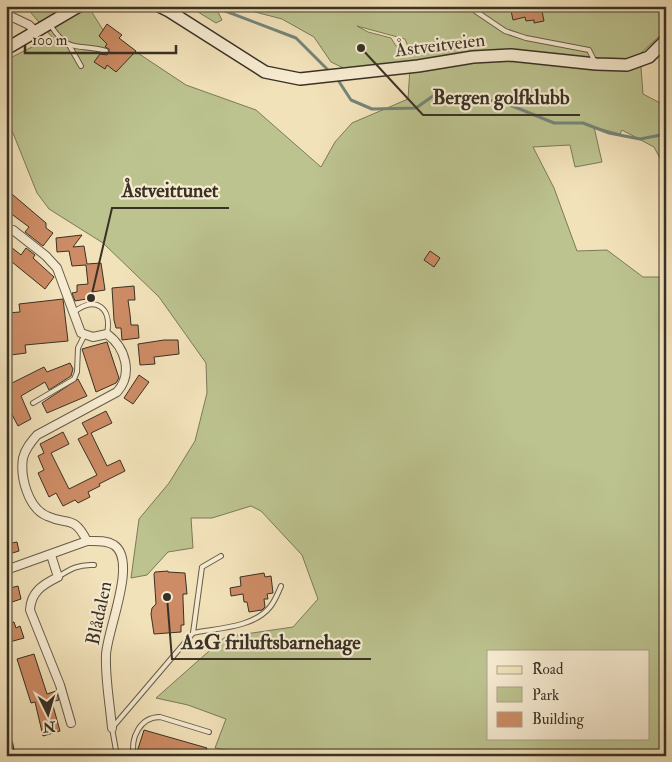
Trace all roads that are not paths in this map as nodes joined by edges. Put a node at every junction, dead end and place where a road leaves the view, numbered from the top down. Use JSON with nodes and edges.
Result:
{"nodes":[{"id":1,"x":79,"y":6,"type":"edge"},
{"id":2,"x":158,"y":6,"type":"edge"},
{"id":3,"x":468,"y":6,"type":"edge"},
{"id":4,"x":6,"y":14,"type":"edge"},
{"id":5,"x":50,"y":24,"type":"junction"},
{"id":6,"x":35,"y":31,"type":"junction"},
{"id":7,"x":666,"y":40,"type":"edge"},
{"id":8,"x":69,"y":45,"type":"junction"},
{"id":9,"x":6,"y":49,"type":"edge"},
{"id":10,"x":106,"y":51,"type":"dead end"},
{"id":11,"x":596,"y":64,"type":"junction"},
{"id":12,"x":81,"y":66,"type":"dead end"},
{"id":13,"x":13,"y":230,"type":"dead end"},
{"id":14,"x":74,"y":313,"type":"junction"},
{"id":15,"x":107,"y":334,"type":"junction"},
{"id":16,"x":84,"y":336,"type":"junction"},
{"id":17,"x":33,"y":403,"type":"dead end"},
{"id":18,"x":88,"y":541,"type":"junction"},
{"id":19,"x":51,"y":555,"type":"junction"},
{"id":20,"x":221,"y":556,"type":"dead end"},
{"id":21,"x":94,"y":565,"type":"dead end"},
{"id":22,"x":6,"y":570,"type":"edge"},
{"id":23,"x":72,"y":574,"type":"dead end"},
{"id":24,"x":60,"y":575,"type":"junction"},
{"id":25,"x":281,"y":586,"type":"dead end"},
{"id":26,"x":193,"y":633,"type":"junction"},
{"id":27,"x":71,"y":723,"type":"dead end"},
{"id":28,"x":112,"y":728,"type":"junction"},
{"id":29,"x":209,"y":732,"type":"dead end"},
{"id":30,"x":6,"y":745,"type":"edge"},
{"id":31,"x":8,"y":756,"type":"edge"},
{"id":32,"x":117,"y":756,"type":"edge"},
{"id":33,"x":134,"y":756,"type":"edge"}],
"edges":[{"from":1,"to":5,"type":"street"},
{"from":2,"to":11,"type":"street","name":"Åstveitveien"},
{"from":3,"to":11,"type":"lane","name":"Åstveitveien"},
{"from":4,"to":6,"type":"street"},
{"from":5,"to":6,"type":"street"},
{"from":5,"to":8,"type":"lane"},
{"from":6,"to":9,"type":"street"},
{"from":7,"to":11,"type":"street","name":"Åstveitveien"},
{"from":8,"to":10,"type":"lane"},
{"from":8,"to":12,"type":"lane"},
{"from":13,"to":14,"type":"street"},
{"from":14,"to":15,"type":"lane"},
{"from":14,"to":16,"type":"street"},
{"from":15,"to":16,"type":"street"},
{"from":15,"to":18,"type":"street"},
{"from":16,"to":17,"type":"lane"},
{"from":18,"to":19,"type":"street","name":"Blådalen"},
{"from":18,"to":28,"type":"street","name":"Blådalen"},
{"from":19,"to":22,"type":"street","name":"Blådalen"},
{"from":19,"to":24,"type":"street"},
{"from":20,"to":26,"type":"lane"},
{"from":21,"to":24,"type":"lane"},
{"from":23,"to":24,"type":"lane"},
{"from":24,"to":27,"type":"street"},
{"from":25,"to":26,"type":"lane"},
{"from":26,"to":28,"type":"lane"},
{"from":28,"to":32,"type":"lane","name":"Blådalen"},
{"from":29,"to":33,"type":"lane"},
{"from":30,"to":31,"type":"main road"}]}
